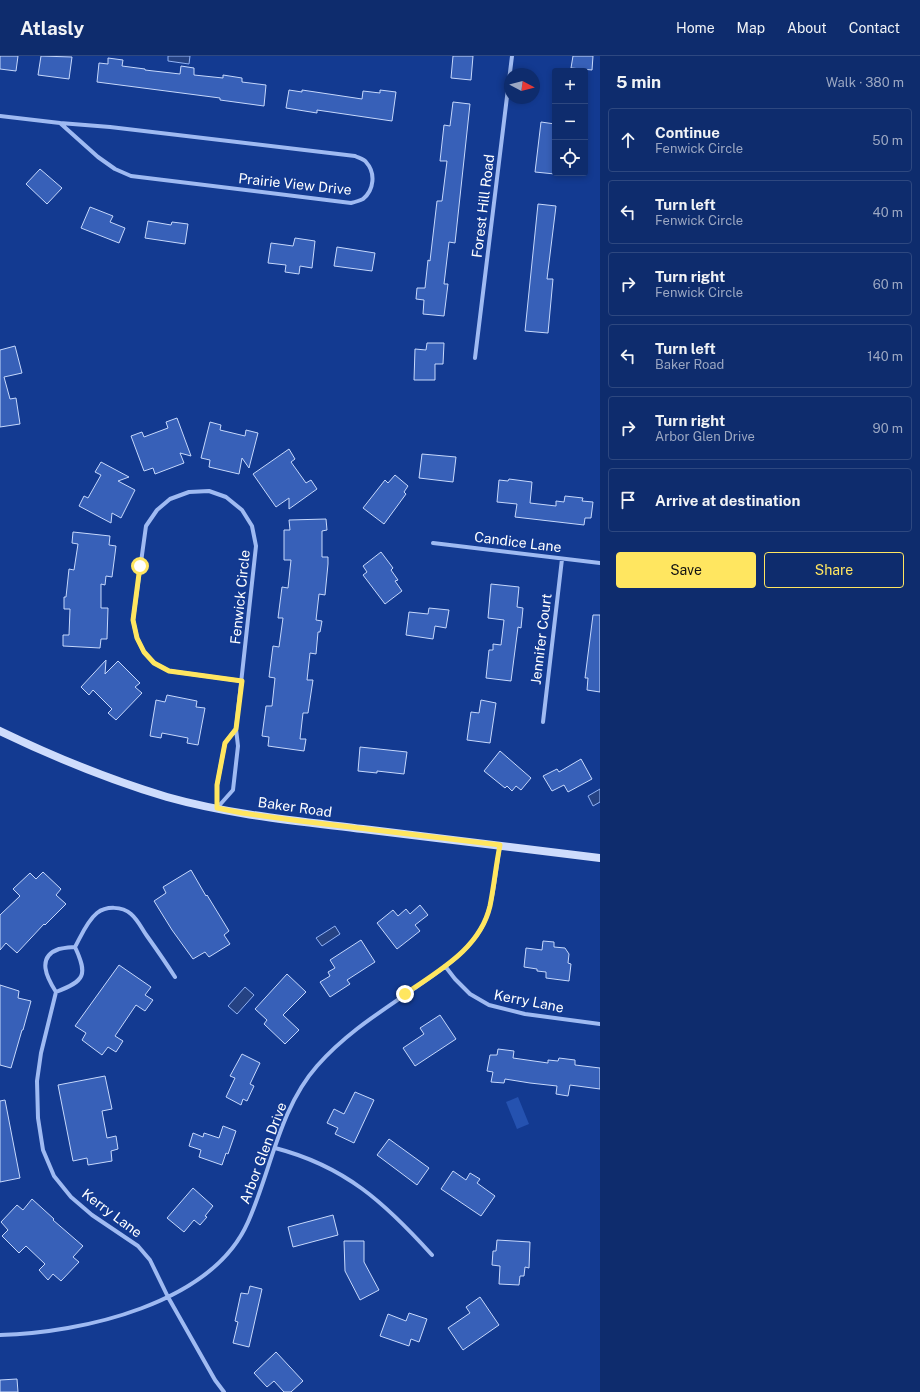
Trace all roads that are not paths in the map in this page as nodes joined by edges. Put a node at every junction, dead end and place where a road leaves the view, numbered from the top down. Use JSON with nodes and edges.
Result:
{"nodes":[{"id":1,"x":512,"y":56,"type":"edge"},
{"id":2,"x":0,"y":116,"type":"edge"},
{"id":3,"x":60,"y":123,"type":"junction"},
{"id":4,"x":475,"y":358,"type":"dead end"},
{"id":5,"x":433,"y":543,"type":"dead end"},
{"id":6,"x":562,"y":559,"type":"junction"},
{"id":7,"x":600,"y":563,"type":"edge"},
{"id":8,"x":242,"y":681,"type":"junction"},
{"id":9,"x":543,"y":722,"type":"dead end"},
{"id":10,"x":236,"y":729,"type":"junction"},
{"id":11,"x":0,"y":731,"type":"edge"},
{"id":12,"x":217,"y":808,"type":"junction"},
{"id":13,"x":500,"y":845,"type":"junction"},
{"id":14,"x":600,"y":858,"type":"edge"},
{"id":15,"x":75,"y":947,"type":"junction"},
{"id":16,"x":445,"y":966,"type":"junction"},
{"id":17,"x":175,"y":977,"type":"dead end"},
{"id":18,"x":56,"y":992,"type":"junction"},
{"id":19,"x":600,"y":1024,"type":"edge"},
{"id":20,"x":275,"y":1148,"type":"junction"},
{"id":21,"x":432,"y":1255,"type":"dead end"},
{"id":22,"x":168,"y":1297,"type":"junction"},
{"id":23,"x":0,"y":1335,"type":"edge"},
{"id":24,"x":224,"y":1392,"type":"edge"}],
"edges":[{"from":1,"to":4,"type":"street","name":"Forest Hill Road"},
{"from":2,"to":3,"type":"street","name":"Prairie View Drive"},
{"from":3,"to":3,"type":"street","name":"Prairie View Drive"},
{"from":5,"to":6,"type":"street","name":"Candice Lane"},
{"from":6,"to":7,"type":"street","name":"Candice Lane"},
{"from":6,"to":9,"type":"street","name":"Jennifer Court"},
{"from":8,"to":8,"type":"street","name":"Fenwick Circle"},
{"from":8,"to":10,"type":"street","name":"Fenwick Circle"},
{"from":10,"to":12,"type":"street","name":"Fenwick Circle"},
{"from":10,"to":12,"type":"street","name":"Fenwick Circle"},
{"from":11,"to":12,"type":"main road","name":"Baker Road"},
{"from":12,"to":13,"type":"main road","name":"Baker Road"},
{"from":13,"to":14,"type":"main road","name":"Baker Road"},
{"from":13,"to":16,"type":"street","name":"Arbor Glen Drive"},
{"from":15,"to":17,"type":"street"},
{"from":15,"to":18,"type":"street"},
{"from":15,"to":18,"type":"street"},
{"from":16,"to":19,"type":"street","name":"Kerry Lane"},
{"from":16,"to":20,"type":"street","name":"Arbor Glen Drive"},
{"from":18,"to":22,"type":"street","name":"Kerry Lane"},
{"from":20,"to":21,"type":"street"},
{"from":20,"to":22,"type":"street","name":"Arbor Glen Drive"},
{"from":22,"to":23,"type":"street","name":"Arbor Glen Drive"},
{"from":22,"to":24,"type":"street","name":"Kerry Lane"}]}
